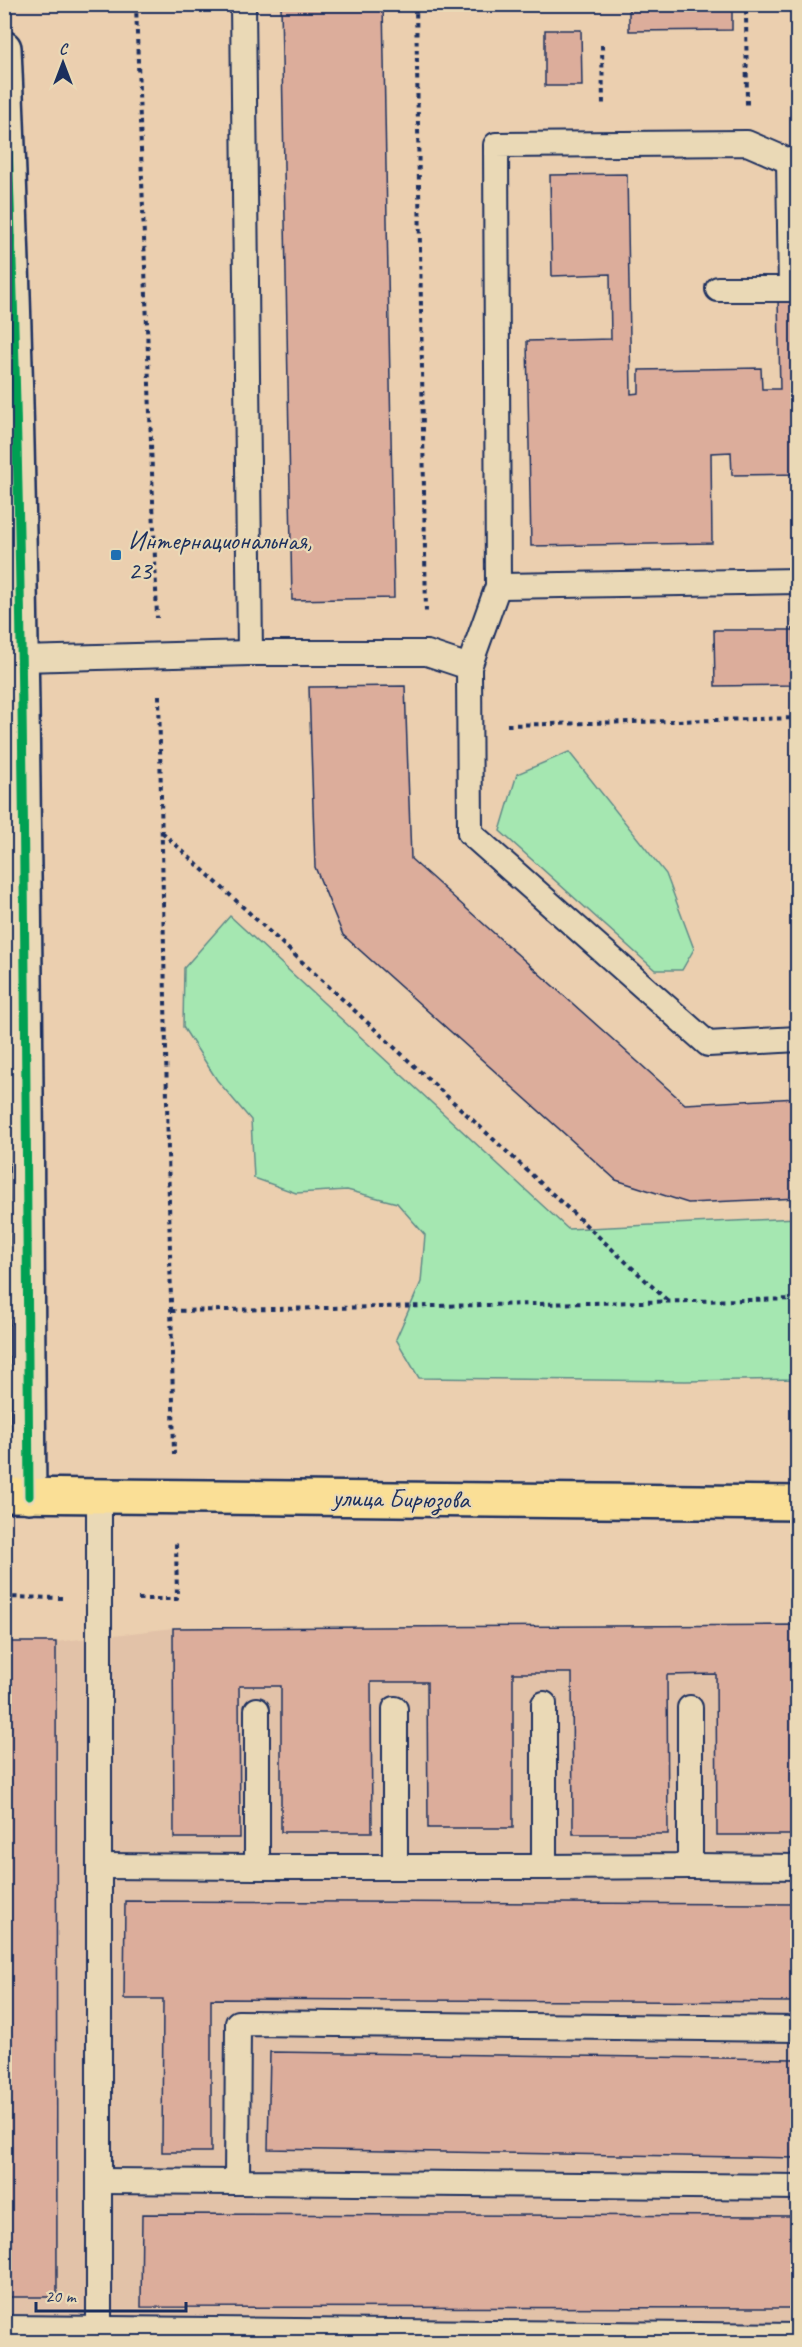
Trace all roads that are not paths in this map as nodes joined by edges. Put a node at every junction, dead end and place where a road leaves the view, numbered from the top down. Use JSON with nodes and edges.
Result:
{"nodes":[{"id":1,"x":243,"y":4,"type":"edge"},
{"id":2,"x":4,"y":48,"type":"edge"},
{"id":3,"x":793,"y":161,"type":"edge"},
{"id":4,"x":718,"y":289,"type":"dead end"},
{"id":5,"x":11,"y":413,"type":"edge"},
{"id":6,"x":798,"y":581,"type":"edge"},
{"id":7,"x":498,"y":586,"type":"junction"},
{"id":8,"x":250,"y":653,"type":"junction"},
{"id":9,"x":21,"y":659,"type":"junction"},
{"id":10,"x":469,"y":667,"type":"junction"},
{"id":11,"x":798,"y":1039,"type":"edge"},
{"id":12,"x":17,"y":1496,"type":"edge"},
{"id":13,"x":99,"y":1496,"type":"junction"},
{"id":14,"x":798,"y":1503,"type":"edge"},
{"id":15,"x":544,"y":1704,"type":"dead end"},
{"id":16,"x":395,"y":1708,"type":"dead end"},
{"id":17,"x":690,"y":1708,"type":"dead end"},
{"id":18,"x":257,"y":1710,"type":"dead end"},
{"id":19,"x":99,"y":1866,"type":"junction"},
{"id":20,"x":690,"y":1866,"type":"junction"},
{"id":21,"x":257,"y":1867,"type":"junction"},
{"id":22,"x":395,"y":1867,"type":"junction"},
{"id":23,"x":544,"y":1867,"type":"junction"},
{"id":24,"x":798,"y":1867,"type":"edge"},
{"id":25,"x":798,"y":2029,"type":"edge"},
{"id":26,"x":99,"y":2181,"type":"junction"},
{"id":27,"x":237,"y":2182,"type":"junction"},
{"id":28,"x":798,"y":2187,"type":"edge"},
{"id":29,"x":4,"y":2328,"type":"edge"},
{"id":30,"x":99,"y":2329,"type":"junction"},
{"id":31,"x":798,"y":2336,"type":"edge"}],
"edges":[{"from":1,"to":8,"type":"lane"},
{"from":2,"to":5,"type":"main road"},
{"from":3,"to":4,"type":"lane"},
{"from":3,"to":7,"type":"lane"},
{"from":5,"to":9,"type":"main road"},
{"from":6,"to":7,"type":"lane"},
{"from":7,"to":10,"type":"lane"},
{"from":8,"to":9,"type":"lane"},
{"from":8,"to":10,"type":"lane"},
{"from":9,"to":12,"type":"main road"},
{"from":10,"to":11,"type":"lane"},
{"from":12,"to":13,"type":"main road","name":"улица Бирюзова"},
{"from":13,"to":14,"type":"main road","name":"улица Бирюзова"},
{"from":13,"to":19,"type":"lane"},
{"from":15,"to":23,"type":"lane"},
{"from":16,"to":22,"type":"lane"},
{"from":17,"to":20,"type":"lane"},
{"from":18,"to":21,"type":"lane"},
{"from":19,"to":21,"type":"lane"},
{"from":19,"to":26,"type":"lane"},
{"from":20,"to":23,"type":"lane"},
{"from":20,"to":24,"type":"lane"},
{"from":21,"to":22,"type":"lane"},
{"from":22,"to":23,"type":"lane"},
{"from":25,"to":27,"type":"lane"},
{"from":26,"to":27,"type":"lane"},
{"from":26,"to":30,"type":"lane"},
{"from":27,"to":28,"type":"lane"},
{"from":29,"to":30,"type":"lane"},
{"from":30,"to":31,"type":"lane"}]}
